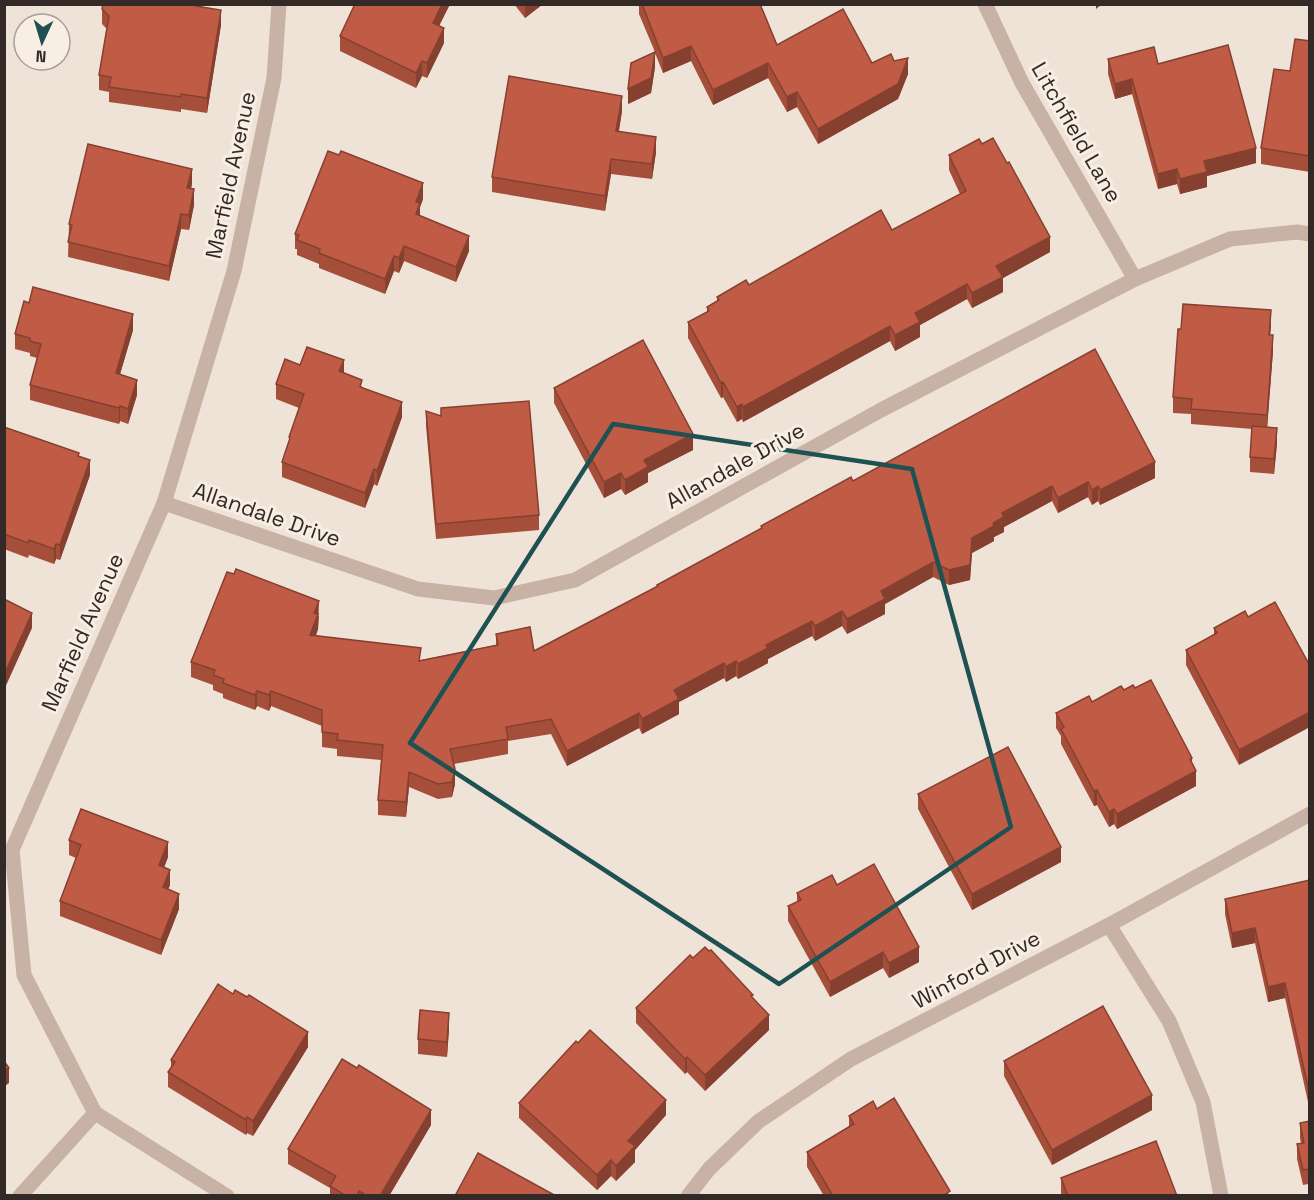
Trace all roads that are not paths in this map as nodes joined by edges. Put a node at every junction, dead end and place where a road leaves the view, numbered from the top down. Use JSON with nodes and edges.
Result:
{"nodes":[{"id":1,"x":279,"y":4,"type":"edge"},
{"id":2,"x":985,"y":4,"type":"edge"},
{"id":3,"x":1310,"y":234,"type":"edge"},
{"id":4,"x":1136,"y":279,"type":"junction"},
{"id":5,"x":164,"y":502,"type":"junction"},
{"id":6,"x":1310,"y":814,"type":"edge"},
{"id":7,"x":1108,"y":925,"type":"junction"},
{"id":8,"x":94,"y":1113,"type":"junction"},
{"id":9,"x":20,"y":1196,"type":"edge"},
{"id":10,"x":226,"y":1196,"type":"edge"},
{"id":11,"x":688,"y":1196,"type":"edge"},
{"id":12,"x":1221,"y":1196,"type":"edge"}],
"edges":[{"from":1,"to":5,"type":"street","name":"Marfield Avenue"},
{"from":2,"to":4,"type":"street","name":"Litchfield Lane"},
{"from":3,"to":4,"type":"street","name":"Allandale Drive"},
{"from":4,"to":5,"type":"street","name":"Allandale Drive"},
{"from":5,"to":8,"type":"street","name":"Marfield Avenue"},
{"from":6,"to":7,"type":"street","name":"Winford Drive"},
{"from":7,"to":11,"type":"street","name":"Winford Drive"},
{"from":7,"to":12,"type":"street"},
{"from":8,"to":9,"type":"street"},
{"from":8,"to":10,"type":"street"}]}
